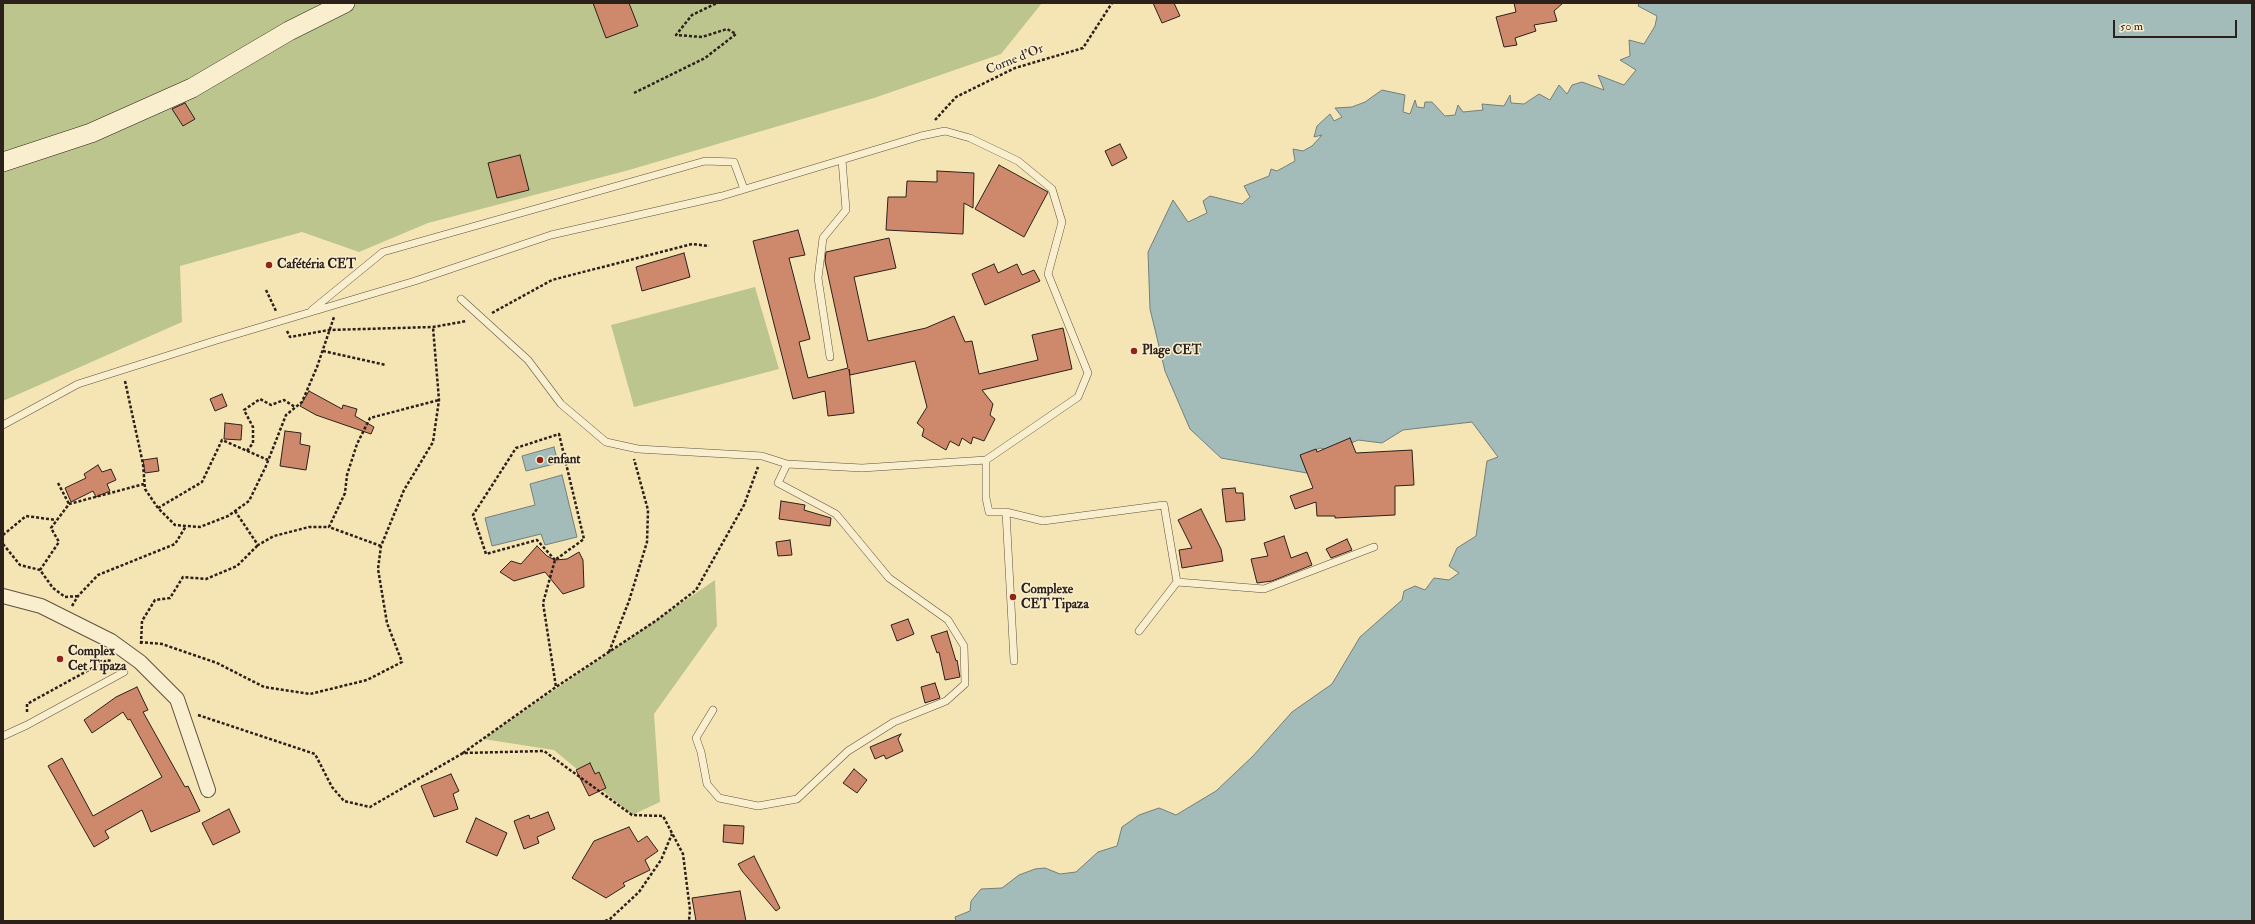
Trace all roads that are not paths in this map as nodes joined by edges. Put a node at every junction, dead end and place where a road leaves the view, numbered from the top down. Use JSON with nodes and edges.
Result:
{"nodes":[{"id":1,"x":345,"y":3,"type":"edge"},
{"id":2,"x":842,"y":160,"type":"junction"},
{"id":3,"x":3,"y":162,"type":"edge"},
{"id":4,"x":744,"y":189,"type":"junction"},
{"id":5,"x":461,"y":299,"type":"dead end"},
{"id":6,"x":310,"y":312,"type":"junction"},
{"id":7,"x":830,"y":357,"type":"dead end"},
{"id":8,"x":3,"y":425,"type":"edge"},
{"id":9,"x":986,"y":460,"type":"junction"},
{"id":10,"x":787,"y":464,"type":"junction"},
{"id":11,"x":1006,"y":512,"type":"junction"},
{"id":12,"x":1374,"y":547,"type":"dead end"},
{"id":13,"x":1177,"y":582,"type":"junction"},
{"id":14,"x":3,"y":596,"type":"edge"},
{"id":15,"x":1138,"y":632,"type":"dead end"},
{"id":16,"x":1014,"y":661,"type":"dead end"},
{"id":17,"x":124,"y":672,"type":"dead end"},
{"id":18,"x":713,"y":710,"type":"dead end"},
{"id":19,"x":3,"y":736,"type":"edge"},
{"id":20,"x":208,"y":790,"type":"dead end"}],
"edges":[{"from":1,"to":3,"type":"street"},
{"from":2,"to":4,"type":"lane"},
{"from":2,"to":7,"type":"lane"},
{"from":2,"to":9,"type":"lane"},
{"from":4,"to":6,"type":"lane"},
{"from":4,"to":6,"type":"lane"},
{"from":5,"to":10,"type":"lane"},
{"from":6,"to":8,"type":"lane"},
{"from":9,"to":10,"type":"lane"},
{"from":9,"to":11,"type":"lane"},
{"from":10,"to":18,"type":"lane"},
{"from":11,"to":13,"type":"lane"},
{"from":11,"to":16,"type":"lane"},
{"from":12,"to":13,"type":"lane"},
{"from":13,"to":15,"type":"lane"},
{"from":14,"to":20,"type":"street"},
{"from":17,"to":19,"type":"lane"}]}
